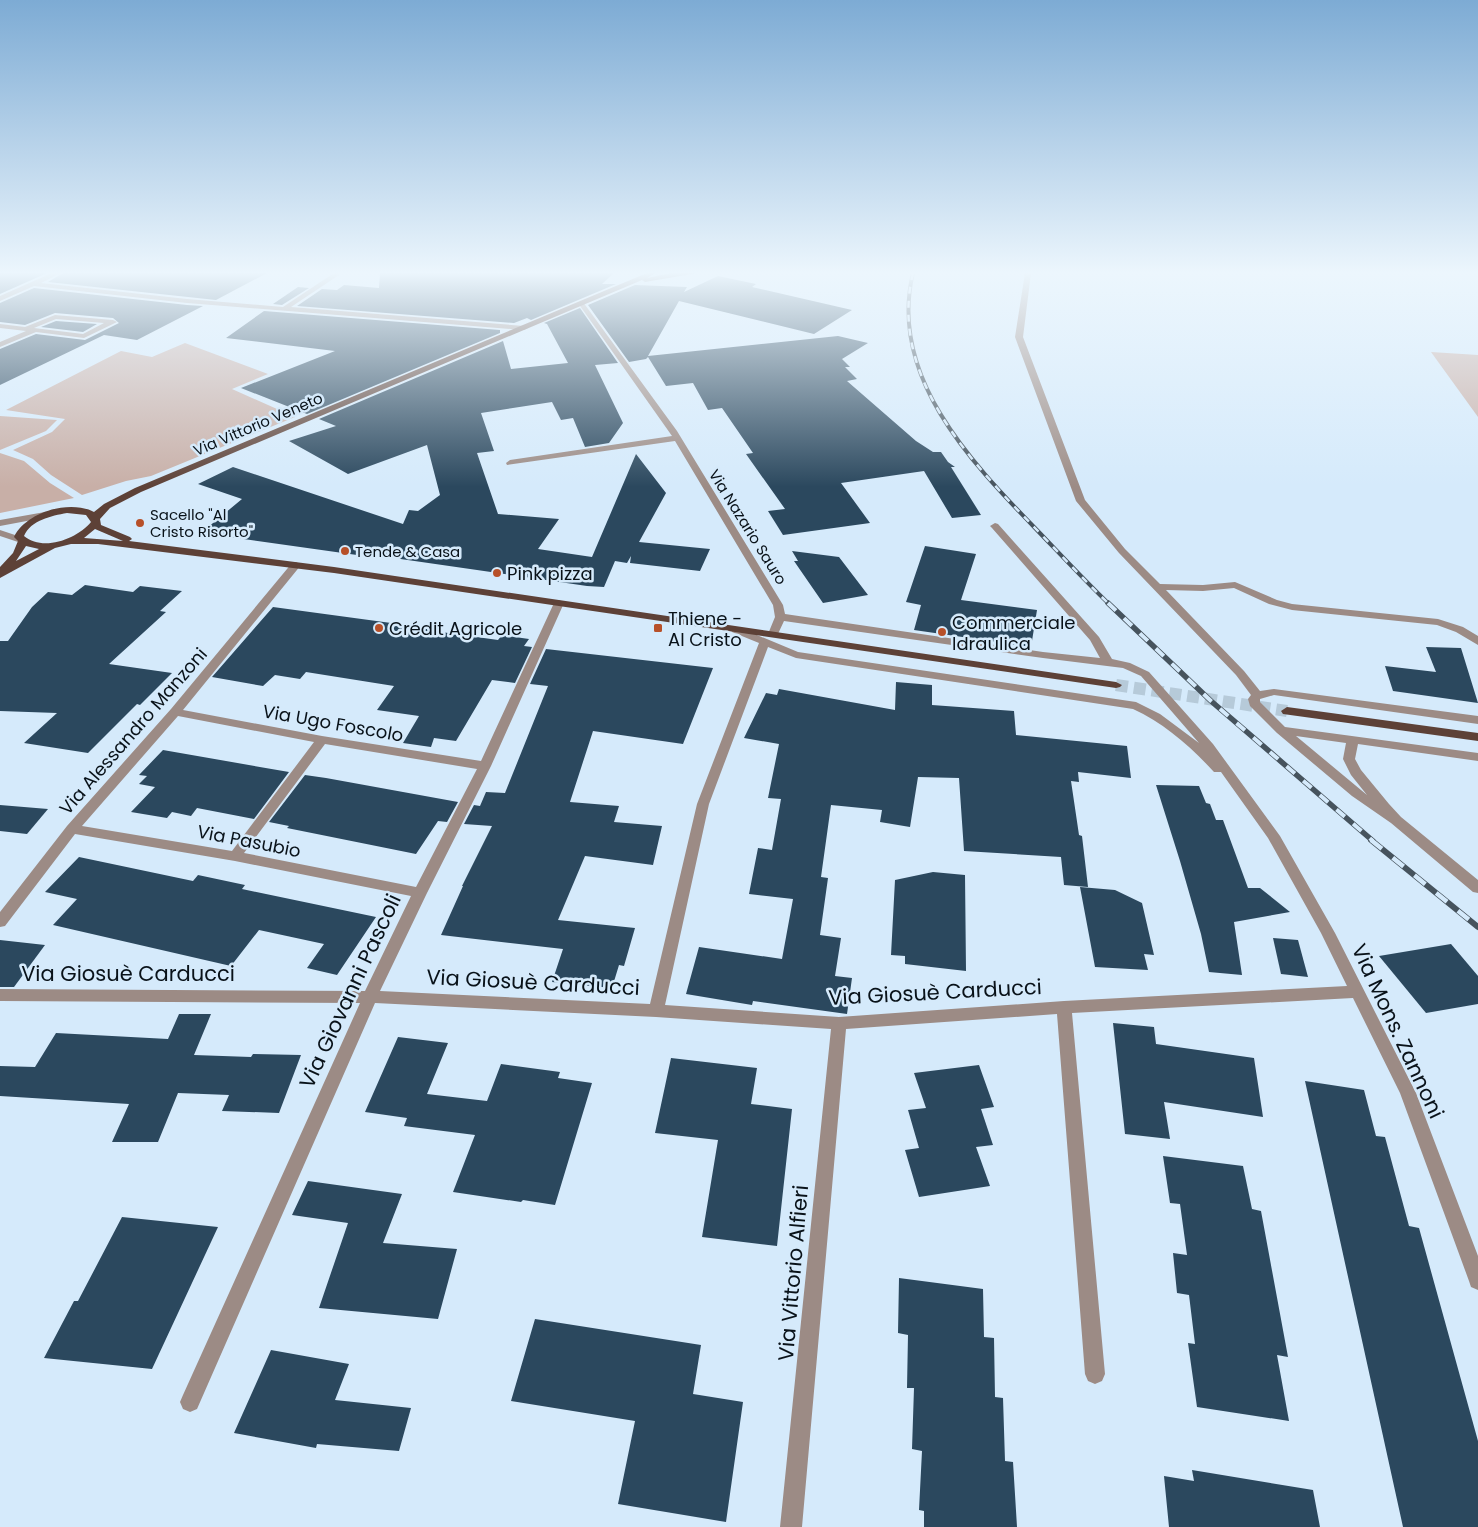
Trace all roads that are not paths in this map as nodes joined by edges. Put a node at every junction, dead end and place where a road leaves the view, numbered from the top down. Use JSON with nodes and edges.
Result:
{"nodes":[{"id":1,"x":485,"y":344,"type":"edge"},
{"id":2,"x":610,"y":344,"type":"edge"},
{"id":3,"x":1022,"y":344,"type":"edge"},
{"id":4,"x":677,"y":438,"type":"junction"},
{"id":5,"x":510,"y":463,"type":"dead end"},
{"id":6,"x":138,"y":490,"type":"junction"},
{"id":7,"x":73,"y":511,"type":"junction"},
{"id":8,"x":45,"y":515,"type":"junction"},
{"id":9,"x":95,"y":521,"type":"junction"},
{"id":10,"x":0,"y":523,"type":"edge"},
{"id":11,"x":995,"y":526,"type":"dead end"},
{"id":12,"x":0,"y":533,"type":"edge"},
{"id":13,"x":22,"y":541,"type":"junction"},
{"id":14,"x":68,"y":542,"type":"junction"},
{"id":15,"x":143,"y":546,"type":"junction"},
{"id":16,"x":296,"y":565,"type":"junction"},
{"id":17,"x":0,"y":575,"type":"edge"},
{"id":18,"x":1155,"y":587,"type":"junction"},
{"id":19,"x":559,"y":602,"type":"junction"},
{"id":20,"x":780,"y":617,"type":"junction"},
{"id":21,"x":736,"y":630,"type":"joint"},
{"id":22,"x":769,"y":638,"type":"junction"},
{"id":23,"x":1478,"y":642,"type":"edge"},
{"id":24,"x":1108,"y":662,"type":"junction"},
{"id":25,"x":1116,"y":685,"type":"tunnel mouth"},
{"id":26,"x":1159,"y":688,"type":"junction"},
{"id":27,"x":1257,"y":695,"type":"junction"},
{"id":28,"x":1136,"y":706,"type":"junction"},
{"id":29,"x":1288,"y":711,"type":"tunnel mouth"},
{"id":30,"x":175,"y":712,"type":"junction"},
{"id":31,"x":1478,"y":720,"type":"edge"},
{"id":32,"x":1282,"y":730,"type":"junction"},
{"id":33,"x":1478,"y":737,"type":"edge"},
{"id":34,"x":322,"y":740,"type":"junction"},
{"id":35,"x":1353,"y":740,"type":"junction"},
{"id":36,"x":1478,"y":757,"type":"edge"},
{"id":37,"x":485,"y":766,"type":"junction"},
{"id":38,"x":1396,"y":820,"type":"junction"},
{"id":39,"x":72,"y":829,"type":"junction"},
{"id":40,"x":1273,"y":836,"type":"junction"},
{"id":41,"x":235,"y":856,"type":"junction"},
{"id":42,"x":1478,"y":888,"type":"edge"},
{"id":43,"x":420,"y":893,"type":"junction"},
{"id":44,"x":0,"y":922,"type":"edge"},
{"id":45,"x":1357,"y":992,"type":"junction"},
{"id":46,"x":0,"y":995,"type":"edge"},
{"id":47,"x":370,"y":997,"type":"junction"},
{"id":48,"x":1064,"y":1008,"type":"junction"},
{"id":49,"x":656,"y":1011,"type":"junction"},
{"id":50,"x":839,"y":1023,"type":"junction"},
{"id":51,"x":1478,"y":1280,"type":"edge"},
{"id":52,"x":1094,"y":1374,"type":"dead end"},
{"id":53,"x":190,"y":1402,"type":"dead end"},
{"id":54,"x":791,"y":1527,"type":"edge"}],
"edges":[{"from":1,"to":6,"type":"main road","name":"Via Vittorio Veneto"},
{"from":2,"to":4,"type":"street","name":"Via Nazario Sauro"},
{"from":3,"to":18,"type":"street"},
{"from":4,"to":5,"type":"street"},
{"from":4,"to":20,"type":"street","name":"Via Nazario Sauro"},
{"from":6,"to":7,"type":"main road","name":"Via Vittorio Veneto"},
{"from":6,"to":9,"type":"main road","name":"Via Vittorio Veneto"},
{"from":7,"to":8,"type":"main road","name":"Via Vittorio Veneto"},
{"from":7,"to":9,"type":"main road"},
{"from":8,"to":10,"type":"street"},
{"from":8,"to":13,"type":"main road"},
{"from":9,"to":14,"type":"main road","name":"Via Vittorio Veneto"},
{"from":9,"to":15,"type":"main road"},
{"from":11,"to":24,"type":"street"},
{"from":12,"to":13,"type":"street"},
{"from":13,"to":14,"type":"main road"},
{"from":13,"to":17,"type":"main road"},
{"from":14,"to":15,"type":"main road"},
{"from":14,"to":17,"type":"main road"},
{"from":15,"to":16,"type":"main road"},
{"from":16,"to":19,"type":"main road"},
{"from":16,"to":30,"type":"street","name":"Via Alessandro Manzoni"},
{"from":18,"to":23,"type":"street"},
{"from":18,"to":27,"type":"street"},
{"from":19,"to":21,"type":"main road"},
{"from":19,"to":37,"type":"street","name":"Via Giovanni Pascoli"},
{"from":20,"to":22,"type":"street"},
{"from":20,"to":24,"type":"street"},
{"from":21,"to":22,"type":"street"},
{"from":22,"to":25,"type":"main road"},
{"from":22,"to":28,"type":"street"},
{"from":22,"to":49,"type":"street"},
{"from":24,"to":26,"type":"street"},
{"from":26,"to":28,"type":"street"},
{"from":26,"to":40,"type":"street"},
{"from":27,"to":31,"type":"street"},
{"from":27,"to":32,"type":"street"},
{"from":28,"to":40,"type":"street"},
{"from":29,"to":33,"type":"main road"},
{"from":30,"to":34,"type":"street","name":"Via Ugo Foscolo"},
{"from":30,"to":39,"type":"street","name":"Via Alessandro Manzoni"},
{"from":32,"to":35,"type":"street"},
{"from":32,"to":38,"type":"street"},
{"from":34,"to":37,"type":"street","name":"Via Ugo Foscolo"},
{"from":34,"to":41,"type":"street"},
{"from":35,"to":36,"type":"street"},
{"from":35,"to":38,"type":"street"},
{"from":37,"to":43,"type":"street","name":"Via Giovanni Pascoli"},
{"from":38,"to":42,"type":"street"},
{"from":39,"to":41,"type":"street","name":"Via Pasubio"},
{"from":39,"to":44,"type":"street","name":"Via Alessandro Manzoni"},
{"from":40,"to":45,"type":"street","name":"Via Mons. Zannoni"},
{"from":41,"to":43,"type":"street","name":"Via Pasubio"},
{"from":43,"to":47,"type":"street","name":"Via Giovanni Pascoli"},
{"from":45,"to":48,"type":"street","name":"Via Giosuè Carducci"},
{"from":45,"to":51,"type":"street","name":"Via Mons. Zannoni"},
{"from":46,"to":47,"type":"street","name":"Via Giosuè Carducci"},
{"from":47,"to":49,"type":"street","name":"Via Giosuè Carducci"},
{"from":47,"to":53,"type":"street","name":"Via Giovanni Pascoli"},
{"from":48,"to":50,"type":"street","name":"Via Giosuè Carducci"},
{"from":48,"to":52,"type":"street","name":"Via Giosuè Carducci"},
{"from":49,"to":50,"type":"street","name":"Via Giosuè Carducci"},
{"from":50,"to":54,"type":"street","name":"Via Vittorio Alfieri"}]}
